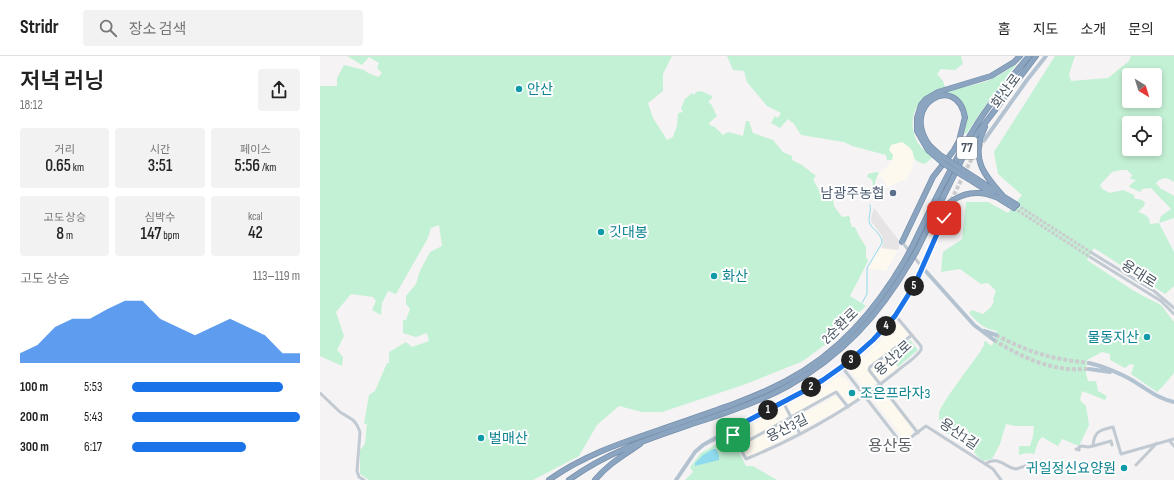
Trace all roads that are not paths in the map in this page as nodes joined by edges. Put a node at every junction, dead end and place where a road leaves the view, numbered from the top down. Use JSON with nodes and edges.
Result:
{"nodes":[{"id":1,"x":1020,"y":56,"type":"edge"},
{"id":2,"x":1029,"y":56,"type":"edge"},
{"id":3,"x":1038,"y":56,"type":"edge"},
{"id":4,"x":1046,"y":56,"type":"edge"},
{"id":5,"x":965,"y":117,"type":"junction"},
{"id":6,"x":985,"y":139,"type":"tunnel mouth"},
{"id":7,"x":929,"y":148,"type":"junction"},
{"id":8,"x":961,"y":150,"type":"junction"},
{"id":9,"x":1002,"y":198,"type":"junction"},
{"id":10,"x":1016,"y":207,"type":"tunnel mouth"},
{"id":11,"x":946,"y":211,"type":"tunnel mouth"},
{"id":12,"x":921,"y":241,"type":"junction"},
{"id":13,"x":902,"y":242,"type":"joint"},
{"id":14,"x":1092,"y":253,"type":"tunnel mouth"},
{"id":15,"x":1090,"y":257,"type":"tunnel mouth"},
{"id":16,"x":908,"y":261,"type":"junction"},
{"id":17,"x":922,"y":267,"type":"junction"},
{"id":18,"x":1174,"y":308,"type":"edge"},
{"id":19,"x":1174,"y":314,"type":"edge"},
{"id":20,"x":895,"y":316,"type":"junction"},
{"id":21,"x":912,"y":335,"type":"junction"},
{"id":22,"x":995,"y":338,"type":"tunnel mouth"},
{"id":23,"x":1089,"y":363,"type":"tunnel mouth"},
{"id":24,"x":842,"y":367,"type":"junction"},
{"id":25,"x":1089,"y":370,"type":"tunnel mouth"},
{"id":26,"x":1112,"y":372,"type":"junction"},
{"id":27,"x":880,"y":384,"type":"junction"},
{"id":28,"x":320,"y":393,"type":"edge"},
{"id":29,"x":864,"y":396,"type":"junction"},
{"id":30,"x":783,"y":402,"type":"junction"},
{"id":31,"x":1174,"y":402,"type":"edge"},
{"id":32,"x":848,"y":407,"type":"junction"},
{"id":33,"x":791,"y":418,"type":"junction"},
{"id":34,"x":730,"y":430,"type":"junction"},
{"id":35,"x":918,"y":433,"type":"junction"},
{"id":36,"x":800,"y":434,"type":"junction"},
{"id":37,"x":1174,"y":438,"type":"edge"},
{"id":38,"x":645,"y":440,"type":"junction"},
{"id":39,"x":1169,"y":440,"type":"junction"},
{"id":40,"x":1157,"y":444,"type":"junction"},
{"id":41,"x":1112,"y":445,"type":"dead end"},
{"id":42,"x":739,"y":446,"type":"junction"},
{"id":43,"x":1093,"y":446,"type":"junction"},
{"id":44,"x":1174,"y":446,"type":"edge"},
{"id":45,"x":1076,"y":449,"type":"dead end"},
{"id":46,"x":1034,"y":463,"type":"dead end"},
{"id":47,"x":985,"y":464,"type":"junction"},
{"id":48,"x":1136,"y":465,"type":"dead end"},
{"id":49,"x":550,"y":479,"type":"edge"},
{"id":50,"x":364,"y":480,"type":"edge"},
{"id":51,"x":568,"y":480,"type":"edge"},
{"id":52,"x":595,"y":480,"type":"edge"},
{"id":53,"x":676,"y":480,"type":"edge"},
{"id":54,"x":1001,"y":480,"type":"edge"}],
"edges":[{"from":1,"to":7,"type":"highway"},
{"from":2,"to":8,"type":"highway","name":"2순환로","number":"77"},
{"from":3,"to":9,"type":"highway"},
{"from":3,"to":12,"type":"highway","name":"2순환로","number":"77"},
{"from":4,"to":6,"type":"main road","name":"화산로"},
{"from":5,"to":7,"type":"highway"},
{"from":5,"to":8,"type":"highway"},
{"from":5,"to":13,"type":"highway"},
{"from":7,"to":9,"type":"highway","bridge":true},
{"from":8,"to":16,"type":"highway","name":"2순환로","number":"77","bridge":true},
{"from":9,"to":10,"type":"highway"},
{"from":9,"to":12,"type":"highway"},
{"from":11,"to":17,"type":"main road"},
{"from":12,"to":16,"type":"highway","name":"2순환로","number":"77","bridge":true},
{"from":13,"to":17,"type":"street"},
{"from":14,"to":18,"type":"street","name":"용대로"},
{"from":15,"to":19,"type":"street","name":"용대로"},
{"from":16,"to":38,"type":"highway","name":"2순환로","number":"77"},
{"from":16,"to":49,"type":"highway","name":"2순환로","number":"77"},
{"from":17,"to":20,"type":"main road"},
{"from":17,"to":22,"type":"main road"},
{"from":20,"to":21,"type":"street","name":"용산2로"},
{"from":20,"to":24,"type":"main road"},
{"from":21,"to":27,"type":"street","name":"용산2로"},
{"from":21,"to":27,"type":"street"},
{"from":23,"to":26,"type":"main road"},
{"from":24,"to":29,"type":"street"},
{"from":24,"to":30,"type":"main road"},
{"from":25,"to":26,"type":"main road"},
{"from":26,"to":31,"type":"main road"},
{"from":27,"to":29,"type":"street","name":"용산2로"},
{"from":27,"to":35,"type":"street"},
{"from":28,"to":50,"type":"street"},
{"from":29,"to":32,"type":"street","name":"용산3길"},
{"from":29,"to":35,"type":"street","name":"용산1길"},
{"from":30,"to":33,"type":"street"},
{"from":30,"to":34,"type":"main road"},
{"from":32,"to":33,"type":"street"},
{"from":32,"to":36,"type":"street","name":"용산3길"},
{"from":33,"to":36,"type":"street"},
{"from":33,"to":42,"type":"street"},
{"from":34,"to":42,"type":"street","name":"용산3길"},
{"from":34,"to":53,"type":"main road"},
{"from":35,"to":47,"type":"street","name":"용산1길"},
{"from":36,"to":42,"type":"street","name":"용산3길"},
{"from":37,"to":39,"type":"street"},
{"from":38,"to":51,"type":"highway","name":"2순환로","number":"77"},
{"from":38,"to":52,"type":"highway"},
{"from":39,"to":40,"type":"street"},
{"from":39,"to":44,"type":"street"},
{"from":40,"to":43,"type":"street"},
{"from":40,"to":48,"type":"street"},
{"from":41,"to":43,"type":"street"},
{"from":43,"to":45,"type":"street"},
{"from":46,"to":47,"type":"street","name":"용산1길"},
{"from":47,"to":54,"type":"street","name":"용산1길"}]}
